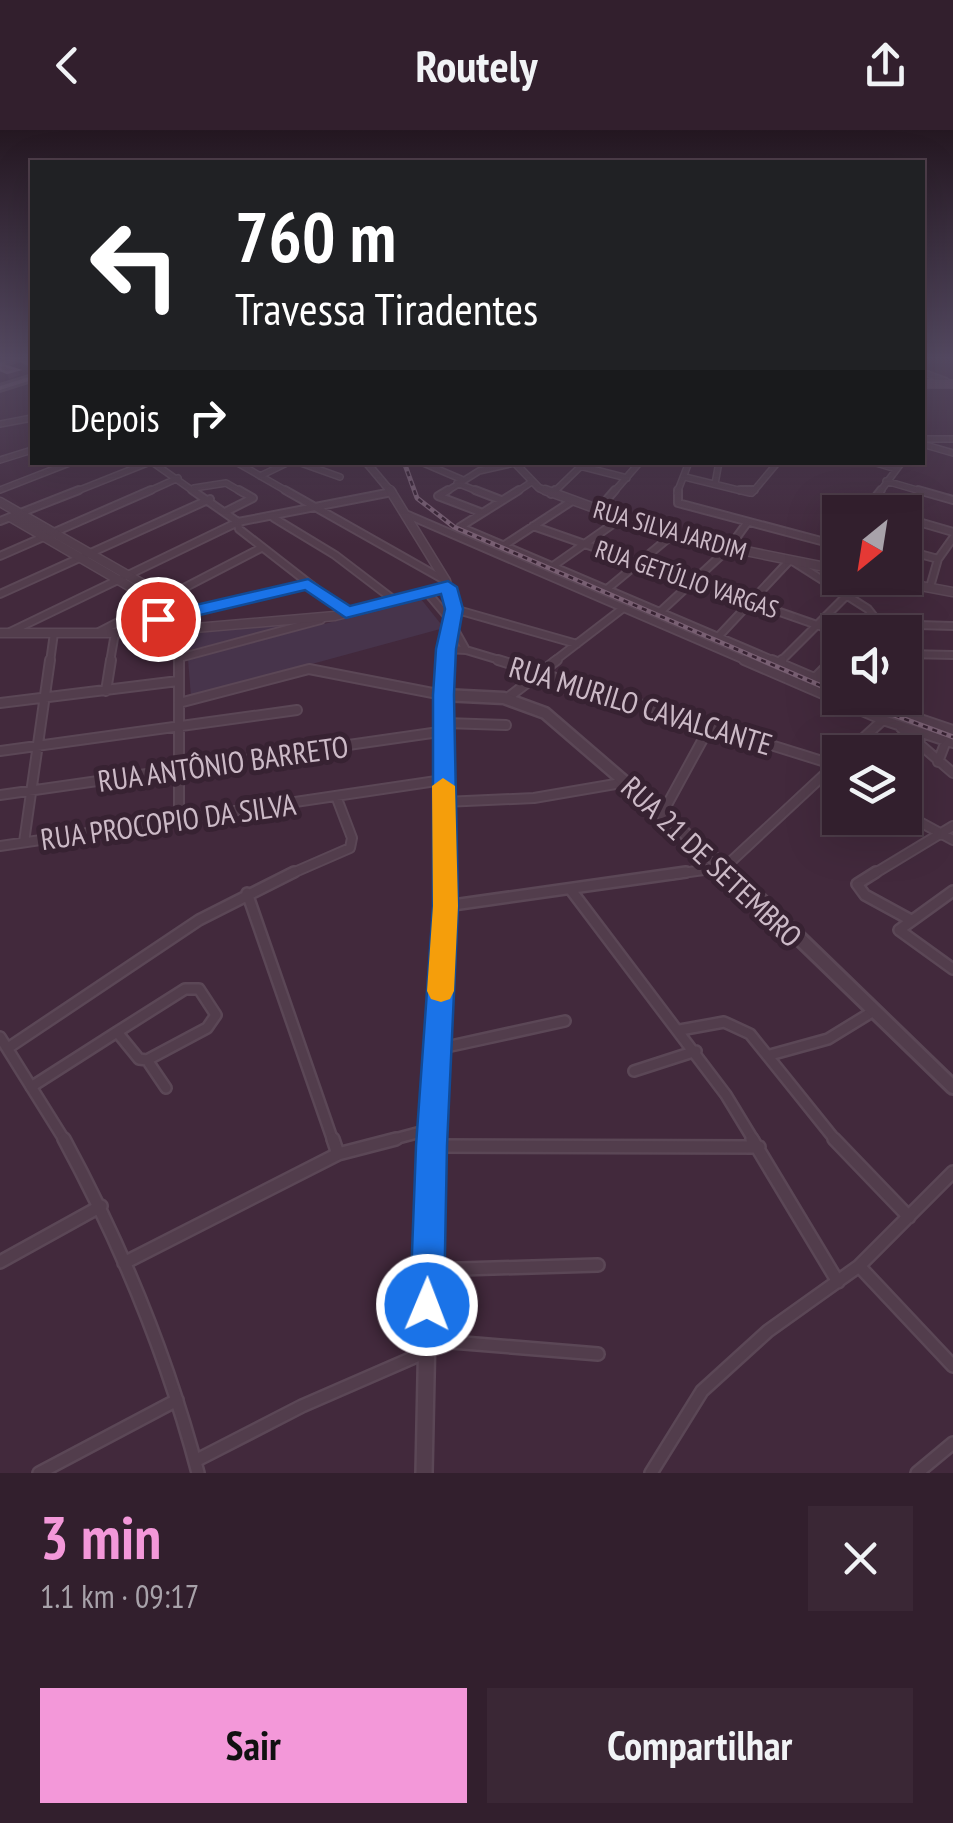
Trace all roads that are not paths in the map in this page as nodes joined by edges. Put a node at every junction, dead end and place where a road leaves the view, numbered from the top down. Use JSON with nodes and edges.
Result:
{"nodes":[{"id":1,"x":28,"y":419,"type":"edge"},
{"id":2,"x":0,"y":424,"type":"edge"},
{"id":3,"x":953,"y":440,"type":"edge"},
{"id":4,"x":925,"y":441,"type":"edge"},
{"id":5,"x":925,"y":442,"type":"edge"},
{"id":6,"x":30,"y":451,"type":"edge"},
{"id":7,"x":953,"y":453,"type":"edge"},
{"id":8,"x":0,"y":460,"type":"edge"},
{"id":9,"x":64,"y":465,"type":"edge"},
{"id":10,"x":143,"y":465,"type":"edge"},
{"id":11,"x":156,"y":465,"type":"edge"},
{"id":12,"x":241,"y":465,"type":"edge"},
{"id":13,"x":283,"y":465,"type":"edge"},
{"id":14,"x":306,"y":465,"type":"edge"},
{"id":15,"x":369,"y":465,"type":"edge"},
{"id":16,"x":427,"y":465,"type":"edge"},
{"id":17,"x":506,"y":465,"type":"edge"},
{"id":18,"x":517,"y":465,"type":"edge"},
{"id":19,"x":581,"y":465,"type":"edge"},
{"id":20,"x":585,"y":465,"type":"edge"},
{"id":21,"x":638,"y":465,"type":"edge"},
{"id":22,"x":688,"y":465,"type":"edge"},
{"id":23,"x":718,"y":465,"type":"edge"},
{"id":24,"x":775,"y":465,"type":"edge"},
{"id":25,"x":881,"y":465,"type":"edge"},
{"id":26,"x":900,"y":465,"type":"edge"},
{"id":27,"x":896,"y":470,"type":"junction"},
{"id":28,"x":260,"y":476,"type":"junction"},
{"id":29,"x":685,"y":476,"type":"junction"},
{"id":30,"x":340,"y":477,"type":"dead end"},
{"id":31,"x":178,"y":478,"type":"junction"},
{"id":32,"x":627,"y":478,"type":"junction"},
{"id":33,"x":268,"y":481,"type":"junction"},
{"id":34,"x":460,"y":482,"type":"junction"},
{"id":35,"x":886,"y":482,"type":"junction"},
{"id":36,"x":530,"y":483,"type":"junction"},
{"id":37,"x":715,"y":484,"type":"junction"},
{"id":38,"x":194,"y":488,"type":"junction"},
{"id":39,"x":0,"y":490,"type":"edge"},
{"id":40,"x":243,"y":490,"type":"junction"},
{"id":41,"x":392,"y":492,"type":"junction"},
{"id":42,"x":551,"y":494,"type":"junction"},
{"id":43,"x":877,"y":495,"type":"edge"},
{"id":44,"x":210,"y":499,"type":"junction"},
{"id":45,"x":501,"y":500,"type":"junction"},
{"id":46,"x":953,"y":500,"type":"edge"},
{"id":47,"x":572,"y":501,"type":"junction"},
{"id":48,"x":0,"y":506,"type":"edge"},
{"id":49,"x":317,"y":509,"type":"junction"},
{"id":50,"x":597,"y":510,"type":"junction"},
{"id":51,"x":226,"y":511,"type":"junction"},
{"id":52,"x":480,"y":512,"type":"junction"},
{"id":53,"x":15,"y":515,"type":"junction"},
{"id":54,"x":408,"y":515,"type":"junction"},
{"id":55,"x":273,"y":518,"type":"junction"},
{"id":56,"x":620,"y":518,"type":"junction"},
{"id":57,"x":0,"y":521,"type":"edge"},
{"id":58,"x":238,"y":522,"type":"junction"},
{"id":59,"x":746,"y":523,"type":"junction"},
{"id":60,"x":922,"y":524,"type":"edge"},
{"id":61,"x":435,"y":526,"type":"junction"},
{"id":62,"x":533,"y":526,"type":"junction"},
{"id":63,"x":418,"y":532,"type":"junction"},
{"id":64,"x":49,"y":534,"type":"junction"},
{"id":65,"x":953,"y":535,"type":"edge"},
{"id":66,"x":671,"y":536,"type":"junction"},
{"id":67,"x":822,"y":542,"type":"edge"},
{"id":68,"x":584,"y":544,"type":"junction"},
{"id":69,"x":502,"y":546,"type":"junction"},
{"id":70,"x":261,"y":548,"type":"junction"},
{"id":71,"x":728,"y":549,"type":"junction"},
{"id":72,"x":428,"y":551,"type":"junction"},
{"id":73,"x":84,"y":555,"type":"junction"},
{"id":74,"x":922,"y":555,"type":"edge"},
{"id":75,"x":0,"y":556,"type":"edge"},
{"id":76,"x":938,"y":560,"type":"junction"},
{"id":77,"x":638,"y":562,"type":"junction"},
{"id":78,"x":792,"y":562,"type":"junction"},
{"id":79,"x":553,"y":566,"type":"junction"},
{"id":80,"x":822,"y":567,"type":"edge"},
{"id":81,"x":424,"y":569,"type":"junction"},
{"id":82,"x":123,"y":577,"type":"junction"},
{"id":83,"x":694,"y":581,"type":"junction"},
{"id":84,"x":308,"y":584,"type":"junction"},
{"id":85,"x":447,"y":584,"type":"junction"},
{"id":86,"x":922,"y":586,"type":"edge"},
{"id":87,"x":930,"y":588,"type":"junction"},
{"id":88,"x":608,"y":589,"type":"junction"},
{"id":89,"x":426,"y":592,"type":"junction"},
{"id":90,"x":953,"y":592,"type":"edge"},
{"id":91,"x":0,"y":594,"type":"edge"},
{"id":92,"x":846,"y":596,"type":"junction"},
{"id":93,"x":167,"y":598,"type":"junction"},
{"id":94,"x":394,"y":600,"type":"junction"},
{"id":95,"x":157,"y":602,"type":"junction"},
{"id":96,"x":752,"y":602,"type":"junction"},
{"id":97,"x":622,"y":609,"type":"junction"},
{"id":98,"x":190,"y":611,"type":"junction"},
{"id":99,"x":660,"y":612,"type":"junction"},
{"id":100,"x":346,"y":613,"type":"junction"},
{"id":101,"x":177,"y":614,"type":"junction"},
{"id":102,"x":452,"y":615,"type":"junction"},
{"id":103,"x":871,"y":615,"type":"edge"},
{"id":104,"x":335,"y":616,"type":"junction"},
{"id":105,"x":150,"y":621,"type":"dead end"},
{"id":106,"x":817,"y":624,"type":"junction"},
{"id":107,"x":922,"y":625,"type":"edge"},
{"id":108,"x":822,"y":626,"type":"edge"},
{"id":109,"x":953,"y":626,"type":"edge"},
{"id":110,"x":167,"y":631,"type":"junction"},
{"id":111,"x":5,"y":632,"type":"edge"},
{"id":112,"x":99,"y":632,"type":"junction"},
{"id":113,"x":54,"y":633,"type":"junction"},
{"id":114,"x":115,"y":633,"type":"junction"},
{"id":115,"x":718,"y":637,"type":"junction"},
{"id":116,"x":577,"y":644,"type":"junction"},
{"id":117,"x":446,"y":649,"type":"junction"},
{"id":118,"x":466,"y":650,"type":"junction"},
{"id":119,"x":922,"y":655,"type":"edge"},
{"id":120,"x":953,"y":656,"type":"edge"},
{"id":121,"x":179,"y":658,"type":"junction"},
{"id":122,"x":779,"y":663,"type":"junction"},
{"id":123,"x":822,"y":670,"type":"edge"},
{"id":124,"x":539,"y":673,"type":"junction"},
{"id":125,"x":814,"y":678,"type":"junction"},
{"id":126,"x":178,"y":680,"type":"junction"},
{"id":127,"x":822,"y":682,"type":"edge"},
{"id":128,"x":106,"y":691,"type":"junction"},
{"id":129,"x":444,"y":695,"type":"junction"},
{"id":130,"x":510,"y":696,"type":"junction"},
{"id":131,"x":45,"y":699,"type":"junction"},
{"id":132,"x":0,"y":703,"type":"edge"},
{"id":133,"x":180,"y":704,"type":"junction"},
{"id":134,"x":297,"y":710,"type":"dead end"},
{"id":135,"x":906,"y":715,"type":"edge"},
{"id":136,"x":918,"y":715,"type":"edge"},
{"id":137,"x":882,"y":720,"type":"junction"},
{"id":138,"x":920,"y":720,"type":"junction"},
{"id":139,"x":506,"y":725,"type":"dead end"},
{"id":140,"x":897,"y":725,"type":"junction"},
{"id":141,"x":179,"y":726,"type":"junction"},
{"id":142,"x":446,"y":727,"type":"junction"},
{"id":143,"x":709,"y":728,"type":"junction"},
{"id":144,"x":951,"y":730,"type":"edge"},
{"id":145,"x":866,"y":735,"type":"edge"},
{"id":146,"x":949,"y":742,"type":"edge"},
{"id":147,"x":36,"y":746,"type":"junction"},
{"id":148,"x":0,"y":750,"type":"edge"},
{"id":149,"x":822,"y":758,"type":"edge"},
{"id":150,"x":938,"y":762,"type":"junction"},
{"id":151,"x":177,"y":769,"type":"junction"},
{"id":152,"x":953,"y":773,"type":"edge"},
{"id":153,"x":822,"y":778,"type":"edge"},
{"id":154,"x":443,"y":780,"type":"junction"},
{"id":155,"x":627,"y":782,"type":"junction"},
{"id":156,"x":31,"y":790,"type":"junction"},
{"id":157,"x":0,"y":795,"type":"edge"},
{"id":158,"x":336,"y":796,"type":"junction"},
{"id":159,"x":444,"y":802,"type":"junction"},
{"id":160,"x":662,"y":814,"type":"junction"},
{"id":161,"x":179,"y":818,"type":"junction"},
{"id":162,"x":922,"y":822,"type":"edge"},
{"id":163,"x":953,"y":826,"type":"edge"},
{"id":164,"x":942,"y":832,"type":"junction"},
{"id":165,"x":953,"y":840,"type":"edge"},
{"id":166,"x":24,"y":842,"type":"junction"},
{"id":167,"x":0,"y":846,"type":"edge"},
{"id":168,"x":725,"y":867,"type":"junction"},
{"id":169,"x":571,"y":890,"type":"junction"},
{"id":170,"x":953,"y":891,"type":"edge"},
{"id":171,"x":247,"y":893,"type":"junction"},
{"id":172,"x":446,"y":906,"type":"junction"},
{"id":173,"x":909,"y":919,"type":"junction"},
{"id":174,"x":953,"y":969,"type":"edge"},
{"id":175,"x":872,"y":1012,"type":"junction"},
{"id":176,"x":565,"y":1022,"type":"dead end"},
{"id":177,"x":680,"y":1030,"type":"junction"},
{"id":178,"x":116,"y":1032,"type":"junction"},
{"id":179,"x":4,"y":1043,"type":"edge"},
{"id":180,"x":438,"y":1048,"type":"junction"},
{"id":181,"x":696,"y":1051,"type":"junction"},
{"id":182,"x":770,"y":1056,"type":"junction"},
{"id":183,"x":147,"y":1060,"type":"junction"},
{"id":184,"x":634,"y":1071,"type":"dead end"},
{"id":185,"x":953,"y":1086,"type":"edge"},
{"id":186,"x":30,"y":1087,"type":"junction"},
{"id":187,"x":166,"y":1088,"type":"dead end"},
{"id":188,"x":432,"y":1129,"type":"junction"},
{"id":189,"x":432,"y":1146,"type":"junction"},
{"id":190,"x":760,"y":1147,"type":"junction"},
{"id":191,"x":338,"y":1154,"type":"junction"},
{"id":192,"x":953,"y":1172,"type":"edge"},
{"id":193,"x":101,"y":1206,"type":"junction"},
{"id":194,"x":909,"y":1217,"type":"junction"},
{"id":195,"x":0,"y":1262,"type":"edge"},
{"id":196,"x":124,"y":1263,"type":"junction"},
{"id":197,"x":598,"y":1265,"type":"dead end"},
{"id":198,"x":859,"y":1266,"type":"junction"},
{"id":199,"x":428,"y":1270,"type":"junction"},
{"id":200,"x":838,"y":1282,"type":"junction"},
{"id":201,"x":426,"y":1346,"type":"junction"},
{"id":202,"x":598,"y":1354,"type":"dead end"},
{"id":203,"x":953,"y":1366,"type":"edge"},
{"id":204,"x":177,"y":1400,"type":"junction"},
{"id":205,"x":953,"y":1443,"type":"edge"},
{"id":206,"x":196,"y":1467,"type":"edge"},
{"id":207,"x":39,"y":1473,"type":"edge"},
{"id":208,"x":424,"y":1473,"type":"edge"},
{"id":209,"x":651,"y":1473,"type":"edge"},
{"id":210,"x":917,"y":1473,"type":"edge"}],
"edges":[{"from":1,"to":2,"type":"street"},
{"from":3,"to":4,"type":"street"},
{"from":5,"to":7,"type":"street"},
{"from":6,"to":8,"type":"street"},
{"from":9,"to":39,"type":"street"},
{"from":10,"to":53,"type":"street"},
{"from":11,"to":31,"type":"street"},
{"from":12,"to":28,"type":"street"},
{"from":13,"to":28,"type":"street"},
{"from":14,"to":30,"type":"street"},
{"from":15,"to":41,"type":"street"},
{"from":16,"to":34,"type":"street"},
{"from":17,"to":34,"type":"street"},
{"from":18,"to":36,"type":"street","name":"RUA SILVA JARDIM"},
{"from":19,"to":42,"type":"street"},
{"from":20,"to":32,"type":"street"},
{"from":21,"to":32,"type":"street"},
{"from":22,"to":29,"type":"street"},
{"from":23,"to":37,"type":"street"},
{"from":24,"to":37,"type":"street"},
{"from":25,"to":27,"type":"street"},
{"from":26,"to":27,"type":"street"},
{"from":27,"to":35,"type":"street"},
{"from":28,"to":33,"type":"street"},
{"from":29,"to":37,"type":"street"},
{"from":29,"to":59,"type":"street"},
{"from":31,"to":38,"type":"street"},
{"from":31,"to":64,"type":"street"},
{"from":32,"to":50,"type":"street"},
{"from":33,"to":40,"type":"street"},
{"from":33,"to":49,"type":"street"},
{"from":34,"to":45,"type":"street"},
{"from":34,"to":52,"type":"street"},
{"from":35,"to":43,"type":"street"},
{"from":35,"to":46,"type":"street"},
{"from":36,"to":42,"type":"street","name":"RUA SILVA JARDIM"},
{"from":36,"to":45,"type":"street"},
{"from":38,"to":40,"type":"street"},
{"from":38,"to":44,"type":"street"},
{"from":40,"to":51,"type":"street"},
{"from":41,"to":49,"type":"street"},
{"from":41,"to":54,"type":"street"},
{"from":42,"to":47,"type":"street","name":"RUA SILVA JARDIM"},
{"from":44,"to":51,"type":"street"},
{"from":44,"to":73,"type":"street"},
{"from":45,"to":52,"type":"street"},
{"from":47,"to":50,"type":"street","name":"RUA SILVA JARDIM"},
{"from":47,"to":62,"type":"street"},
{"from":48,"to":53,"type":"street"},
{"from":49,"to":55,"type":"street"},
{"from":49,"to":81,"type":"street"},
{"from":50,"to":56,"type":"street","name":"RUA SILVA JARDIM"},
{"from":51,"to":58,"type":"street"},
{"from":52,"to":69,"type":"street"},
{"from":53,"to":57,"type":"street"},
{"from":53,"to":64,"type":"street"},
{"from":54,"to":61,"type":"street"},
{"from":54,"to":63,"type":"street"},
{"from":55,"to":58,"type":"street"},
{"from":55,"to":94,"type":"street"},
{"from":56,"to":66,"type":"street","name":"RUA SILVA JARDIM"},
{"from":56,"to":68,"type":"street"},
{"from":58,"to":70,"type":"street"},
{"from":58,"to":82,"type":"street"},
{"from":59,"to":67,"type":"street"},
{"from":59,"to":71,"type":"street"},
{"from":60,"to":65,"type":"street"},
{"from":61,"to":63,"type":"street"},
{"from":61,"to":97,"type":"street"},
{"from":62,"to":68,"type":"street","name":"RUA GETÚLIO VARGAS"},
{"from":62,"to":69,"type":"street"},
{"from":63,"to":72,"type":"street"},
{"from":64,"to":73,"type":"street"},
{"from":64,"to":75,"type":"street"},
{"from":65,"to":76,"type":"street"},
{"from":66,"to":71,"type":"street","name":"RUA SILVA JARDIM"},
{"from":66,"to":77,"type":"street"},
{"from":68,"to":77,"type":"street","name":"RUA GETÚLIO VARGAS"},
{"from":68,"to":79,"type":"street"},
{"from":69,"to":79,"type":"street"},
{"from":70,"to":84,"type":"street"},
{"from":70,"to":93,"type":"street"},
{"from":71,"to":78,"type":"street","name":"RUA SILVA JARDIM"},
{"from":71,"to":83,"type":"street"},
{"from":72,"to":81,"type":"street"},
{"from":72,"to":85,"type":"street"},
{"from":73,"to":82,"type":"street"},
{"from":73,"to":91,"type":"street"},
{"from":74,"to":76,"type":"street"},
{"from":76,"to":87,"type":"street"},
{"from":77,"to":83,"type":"street","name":"RUA GETÚLIO VARGAS"},
{"from":77,"to":88,"type":"street"},
{"from":78,"to":80,"type":"street","name":"RUA SILVA JARDIM"},
{"from":78,"to":92,"type":"street"},
{"from":78,"to":96,"type":"street"},
{"from":79,"to":88,"type":"street"},
{"from":81,"to":85,"type":"street"},
{"from":82,"to":93,"type":"street"},
{"from":82,"to":95,"type":"street"},
{"from":82,"to":111,"type":"street"},
{"from":83,"to":96,"type":"street","name":"RUA GETÚLIO VARGAS"},
{"from":83,"to":99,"type":"street"},
{"from":84,"to":98,"type":"street"},
{"from":84,"to":100,"type":"street"},
{"from":85,"to":89,"type":"street"},
{"from":85,"to":102,"type":"street"},
{"from":86,"to":87,"type":"street"},
{"from":87,"to":90,"type":"street"},
{"from":88,"to":99,"type":"street"},
{"from":89,"to":94,"type":"street"},
{"from":89,"to":102,"type":"street"},
{"from":92,"to":103,"type":"street"},
{"from":92,"to":106,"type":"street"},
{"from":93,"to":95,"type":"street"},
{"from":93,"to":98,"type":"street"},
{"from":94,"to":100,"type":"street"},
{"from":95,"to":101,"type":"street"},
{"from":95,"to":112,"type":"street"},
{"from":96,"to":106,"type":"street","name":"RUA GETÚLIO VARGAS"},
{"from":96,"to":115,"type":"street"},
{"from":97,"to":116,"type":"street"},
{"from":97,"to":137,"type":"street"},
{"from":98,"to":101,"type":"street"},
{"from":99,"to":115,"type":"street"},
{"from":100,"to":104,"type":"street"},
{"from":101,"to":105,"type":"street"},
{"from":102,"to":116,"type":"street"},
{"from":102,"to":117,"type":"street"},
{"from":102,"to":118,"type":"street"},
{"from":104,"to":110,"type":"street"},
{"from":104,"to":121,"type":"street"},
{"from":106,"to":108,"type":"street","name":"RUA GETÚLIO VARGAS"},
{"from":106,"to":122,"type":"street"},
{"from":107,"to":109,"type":"street"},
{"from":110,"to":114,"type":"street"},
{"from":110,"to":121,"type":"street"},
{"from":111,"to":113,"type":"street"},
{"from":112,"to":113,"type":"street"},
{"from":112,"to":114,"type":"street"},
{"from":113,"to":131,"type":"street"},
{"from":114,"to":128,"type":"street"},
{"from":115,"to":122,"type":"street"},
{"from":116,"to":124,"type":"street"},
{"from":117,"to":118,"type":"street","name":"RUA MURILO CAVALCANTE"},
{"from":117,"to":129,"type":"street"},
{"from":118,"to":124,"type":"street","name":"RUA MURILO CAVALCANTE"},
{"from":119,"to":120,"type":"street"},
{"from":121,"to":126,"type":"street"},
{"from":122,"to":125,"type":"street"},
{"from":123,"to":125,"type":"street"},
{"from":124,"to":130,"type":"street"},
{"from":124,"to":143,"type":"street","name":"RUA MURILO CAVALCANTE"},
{"from":125,"to":127,"type":"street"},
{"from":126,"to":128,"type":"street"},
{"from":126,"to":133,"type":"street"},
{"from":128,"to":131,"type":"street"},
{"from":129,"to":130,"type":"street","name":"RUA 21 DE SETEMBRO"},
{"from":129,"to":133,"type":"street"},
{"from":129,"to":142,"type":"street"},
{"from":130,"to":155,"type":"street","name":"RUA 21 DE SETEMBRO"},
{"from":131,"to":132,"type":"street"},
{"from":131,"to":147,"type":"street"},
{"from":133,"to":141,"type":"street"},
{"from":134,"to":141,"type":"street"},
{"from":135,"to":138,"type":"street"},
{"from":136,"to":138,"type":"street"},
{"from":137,"to":140,"type":"street"},
{"from":137,"to":145,"type":"street"},
{"from":138,"to":144,"type":"street"},
{"from":139,"to":142,"type":"street","name":"RUA ANTÔNIO BARRETO"},
{"from":140,"to":146,"type":"street"},
{"from":140,"to":150,"type":"street"},
{"from":141,"to":147,"type":"street"},
{"from":141,"to":151,"type":"street"},
{"from":142,"to":151,"type":"street","name":"RUA ANTÔNIO BARRETO"},
{"from":142,"to":154,"type":"street"},
{"from":143,"to":149,"type":"street","name":"RUA MURILO CAVALCANTE"},
{"from":143,"to":160,"type":"street"},
{"from":144,"to":146,"type":"street"},
{"from":146,"to":150,"type":"street"},
{"from":147,"to":148,"type":"street"},
{"from":147,"to":156,"type":"street"},
{"from":150,"to":152,"type":"street"},
{"from":151,"to":156,"type":"street","name":"RUA ANTÔNIO BARRETO"},
{"from":151,"to":161,"type":"street"},
{"from":153,"to":168,"type":"street"},
{"from":154,"to":158,"type":"street","name":"RUA PROCOPIO DA SILVA"},
{"from":154,"to":159,"type":"street"},
{"from":155,"to":159,"type":"street"},
{"from":155,"to":160,"type":"street","name":"RUA 21 DE SETEMBRO"},
{"from":156,"to":157,"type":"street","name":"RUA ANTÔNIO BARRETO"},
{"from":156,"to":166,"type":"street"},
{"from":158,"to":161,"type":"street","name":"RUA PROCOPIO DA SILVA"},
{"from":158,"to":171,"type":"street","name":"RUA PROCOPIO DA SILVA"},
{"from":159,"to":172,"type":"street"},
{"from":160,"to":168,"type":"street","name":"RUA 21 DE SETEMBRO"},
{"from":161,"to":166,"type":"street","name":"RUA PROCOPIO DA SILVA"},
{"from":162,"to":164,"type":"street"},
{"from":163,"to":164,"type":"street"},
{"from":164,"to":165,"type":"street"},
{"from":164,"to":173,"type":"street"},
{"from":166,"to":167,"type":"street","name":"RUA PROCOPIO DA SILVA"},
{"from":168,"to":169,"type":"street"},
{"from":168,"to":175,"type":"street","name":"RUA 21 DE SETEMBRO"},
{"from":169,"to":172,"type":"street"},
{"from":169,"to":177,"type":"street"},
{"from":170,"to":173,"type":"street"},
{"from":171,"to":179,"type":"street"},
{"from":171,"to":191,"type":"street"},
{"from":172,"to":180,"type":"street"},
{"from":173,"to":174,"type":"street"},
{"from":175,"to":182,"type":"street"},
{"from":175,"to":185,"type":"street","name":"RUA 21 DE SETEMBRO"},
{"from":176,"to":180,"type":"street"},
{"from":177,"to":181,"type":"street"},
{"from":177,"to":182,"type":"street"},
{"from":178,"to":183,"type":"street"},
{"from":178,"to":183,"type":"street"},
{"from":178,"to":186,"type":"street"},
{"from":179,"to":186,"type":"street"},
{"from":180,"to":188,"type":"street"},
{"from":181,"to":184,"type":"street"},
{"from":181,"to":190,"type":"street"},
{"from":182,"to":194,"type":"street"},
{"from":183,"to":187,"type":"street"},
{"from":186,"to":193,"type":"street"},
{"from":188,"to":189,"type":"street"},
{"from":188,"to":191,"type":"street"},
{"from":189,"to":190,"type":"street"},
{"from":189,"to":199,"type":"street"},
{"from":190,"to":200,"type":"street"},
{"from":191,"to":196,"type":"street"},
{"from":192,"to":194,"type":"street"},
{"from":193,"to":195,"type":"street"},
{"from":193,"to":196,"type":"street"},
{"from":194,"to":198,"type":"street"},
{"from":196,"to":204,"type":"street"},
{"from":197,"to":199,"type":"street"},
{"from":198,"to":200,"type":"street"},
{"from":198,"to":203,"type":"street"},
{"from":199,"to":201,"type":"street"},
{"from":200,"to":209,"type":"street"},
{"from":201,"to":202,"type":"street"},
{"from":201,"to":206,"type":"street"},
{"from":201,"to":208,"type":"street"},
{"from":204,"to":206,"type":"street"},
{"from":204,"to":207,"type":"street"},
{"from":205,"to":210,"type":"street"}]}
